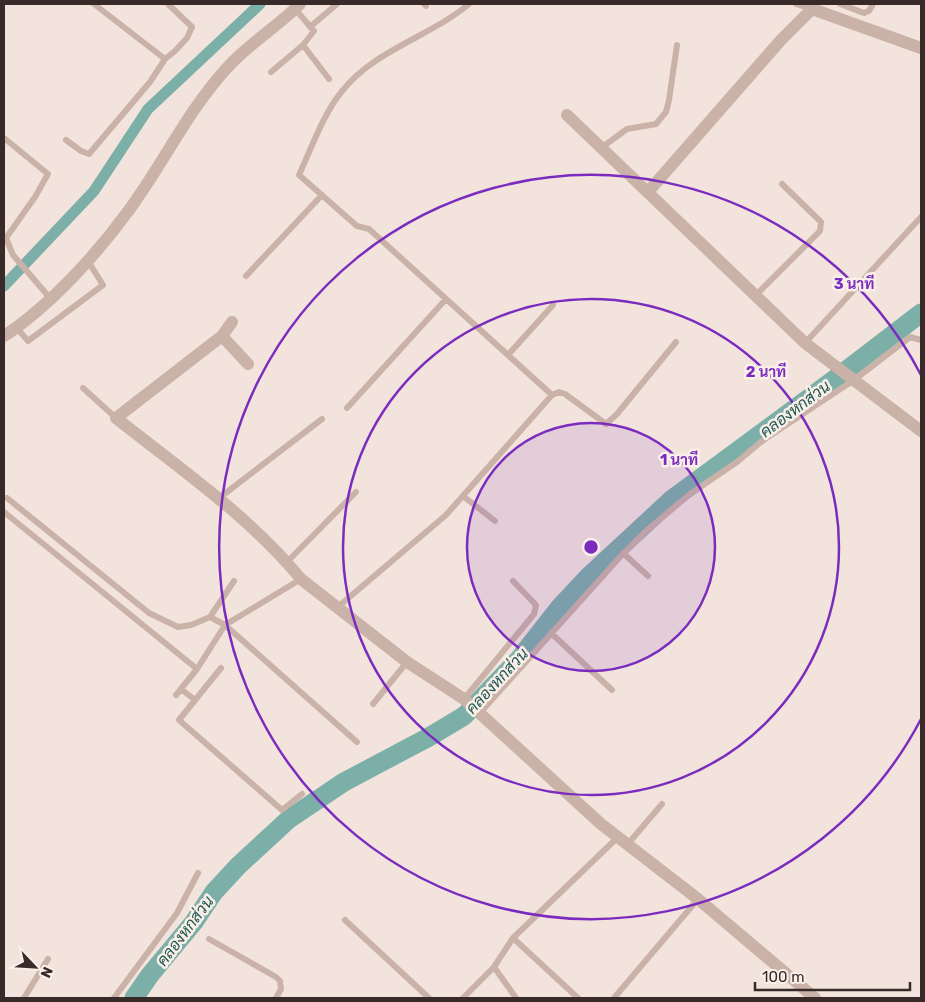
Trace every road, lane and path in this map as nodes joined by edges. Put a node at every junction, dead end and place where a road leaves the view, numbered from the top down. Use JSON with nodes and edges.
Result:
{"nodes":[{"id":1,"x":94,"y":4,"type":"edge"},
{"id":2,"x":168,"y":4,"type":"edge"},
{"id":3,"x":337,"y":4,"type":"edge"},
{"id":4,"x":469,"y":4,"type":"edge"},
{"id":5,"x":796,"y":4,"type":"edge"},
{"id":6,"x":839,"y":4,"type":"edge"},
{"id":7,"x":873,"y":4,"type":"edge"},
{"id":8,"x":297,"y":6,"type":"edge"},
{"id":9,"x":812,"y":9,"type":"junction"},
{"id":10,"x":826,"y":14,"type":"junction"},
{"id":11,"x":310,"y":27,"type":"junction"},
{"id":12,"x":303,"y":45,"type":"junction"},
{"id":13,"x":677,"y":45,"type":"dead end"},
{"id":14,"x":921,"y":48,"type":"edge"},
{"id":15,"x":164,"y":59,"type":"junction"},
{"id":16,"x":271,"y":72,"type":"dead end"},
{"id":17,"x":330,"y":79,"type":"dead end"},
{"id":18,"x":567,"y":115,"type":"dead end"},
{"id":19,"x":4,"y":138,"type":"edge"},
{"id":20,"x":66,"y":140,"type":"dead end"},
{"id":21,"x":602,"y":148,"type":"junction"},
{"id":22,"x":782,"y":184,"type":"dead end"},
{"id":23,"x":648,"y":192,"type":"junction"},
{"id":24,"x":322,"y":195,"type":"junction"},
{"id":25,"x":921,"y":217,"type":"edge"},
{"id":26,"x":6,"y":247,"type":"edge"},
{"id":27,"x":88,"y":260,"type":"junction"},
{"id":28,"x":246,"y":276,"type":"dead end"},
{"id":29,"x":756,"y":295,"type":"junction"},
{"id":30,"x":50,"y":298,"type":"junction"},
{"id":31,"x":446,"y":299,"type":"junction"},
{"id":32,"x":553,"y":305,"type":"dead end"},
{"id":33,"x":232,"y":322,"type":"dead end"},
{"id":34,"x":16,"y":327,"type":"junction"},
{"id":35,"x":4,"y":336,"type":"edge"},
{"id":36,"x":222,"y":336,"type":"junction"},
{"id":37,"x":921,"y":340,"type":"edge"},
{"id":38,"x":676,"y":342,"type":"dead end"},
{"id":39,"x":805,"y":343,"type":"junction"},
{"id":40,"x":508,"y":355,"type":"junction"},
{"id":41,"x":248,"y":364,"type":"dead end"},
{"id":42,"x":854,"y":380,"type":"junction"},
{"id":43,"x":83,"y":388,"type":"dead end"},
{"id":44,"x":552,"y":395,"type":"junction"},
{"id":45,"x":347,"y":408,"type":"dead end"},
{"id":46,"x":116,"y":418,"type":"junction"},
{"id":47,"x":322,"y":419,"type":"dead end"},
{"id":48,"x":921,"y":431,"type":"edge"},
{"id":49,"x":356,"y":492,"type":"dead end"},
{"id":50,"x":463,"y":496,"type":"junction"},
{"id":51,"x":7,"y":498,"type":"dead end"},
{"id":52,"x":218,"y":499,"type":"junction"},
{"id":53,"x":4,"y":512,"type":"edge"},
{"id":54,"x":495,"y":521,"type":"dead end"},
{"id":55,"x":623,"y":553,"type":"junction"},
{"id":56,"x":287,"y":562,"type":"junction"},
{"id":57,"x":648,"y":576,"type":"dead end"},
{"id":58,"x":301,"y":578,"type":"junction"},
{"id":59,"x":234,"y":581,"type":"dead end"},
{"id":60,"x":513,"y":581,"type":"dead end"},
{"id":61,"x":339,"y":606,"type":"junction"},
{"id":62,"x":210,"y":617,"type":"junction"},
{"id":63,"x":225,"y":625,"type":"junction"},
{"id":64,"x":551,"y":633,"type":"junction"},
{"id":65,"x":407,"y":662,"type":"junction"},
{"id":66,"x":221,"y":668,"type":"dead end"},
{"id":67,"x":197,"y":669,"type":"junction"},
{"id":68,"x":181,"y":689,"type":"junction"},
{"id":69,"x":612,"y":690,"type":"dead end"},
{"id":70,"x":176,"y":695,"type":"dead end"},
{"id":71,"x":464,"y":699,"type":"junction"},
{"id":72,"x":195,"y":700,"type":"junction"},
{"id":73,"x":373,"y":704,"type":"dead end"},
{"id":74,"x":478,"y":712,"type":"junction"},
{"id":75,"x":357,"y":742,"type":"dead end"},
{"id":76,"x":302,"y":794,"type":"dead end"},
{"id":77,"x":662,"y":804,"type":"dead end"},
{"id":78,"x":622,"y":842,"type":"junction"},
{"id":79,"x":198,"y":873,"type":"dead end"},
{"id":80,"x":698,"y":899,"type":"junction"},
{"id":81,"x":345,"y":920,"type":"dead end"},
{"id":82,"x":513,"y":938,"type":"junction"},
{"id":83,"x":208,"y":940,"type":"dead end"},
{"id":84,"x":48,"y":959,"type":"dead end"},
{"id":85,"x":494,"y":967,"type":"junction"},
{"id":86,"x":24,"y":998,"type":"edge"},
{"id":87,"x":114,"y":998,"type":"edge"},
{"id":88,"x":276,"y":998,"type":"edge"},
{"id":89,"x":429,"y":998,"type":"edge"},
{"id":90,"x":463,"y":998,"type":"edge"},
{"id":91,"x":516,"y":998,"type":"edge"},
{"id":92,"x":578,"y":998,"type":"edge"},
{"id":93,"x":614,"y":998,"type":"edge"},
{"id":94,"x":813,"y":998,"type":"edge"}],
"edges":[{"from":1,"to":15,"type":"lane"},
{"from":2,"to":15,"type":"lane"},
{"from":3,"to":11,"type":"lane"},
{"from":4,"to":24,"type":"lane"},
{"from":5,"to":9,"type":"lane"},
{"from":6,"to":7,"type":"lane"},
{"from":6,"to":10,"type":"lane"},
{"from":8,"to":11,"type":"lane"},
{"from":8,"to":27,"type":"street"},
{"from":9,"to":10,"type":"street"},
{"from":9,"to":23,"type":"street"},
{"from":10,"to":14,"type":"street"},
{"from":11,"to":12,"type":"lane"},
{"from":12,"to":16,"type":"lane"},
{"from":12,"to":17,"type":"lane"},
{"from":13,"to":21,"type":"lane"},
{"from":15,"to":20,"type":"lane"},
{"from":18,"to":21,"type":"street"},
{"from":19,"to":26,"type":"lane"},
{"from":21,"to":23,"type":"street"},
{"from":22,"to":29,"type":"lane"},
{"from":23,"to":29,"type":"street"},
{"from":24,"to":28,"type":"lane"},
{"from":24,"to":31,"type":"lane"},
{"from":25,"to":39,"type":"lane"},
{"from":26,"to":30,"type":"lane"},
{"from":27,"to":30,"type":"street"},
{"from":27,"to":34,"type":"lane"},
{"from":29,"to":39,"type":"street"},
{"from":30,"to":34,"type":"street"},
{"from":31,"to":40,"type":"lane"},
{"from":31,"to":45,"type":"lane"},
{"from":32,"to":40,"type":"lane"},
{"from":33,"to":36,"type":"street"},
{"from":34,"to":35,"type":"street"},
{"from":36,"to":41,"type":"street"},
{"from":36,"to":46,"type":"street"},
{"from":37,"to":42,"type":"lane"},
{"from":38,"to":44,"type":"lane"},
{"from":39,"to":42,"type":"street"},
{"from":40,"to":44,"type":"lane"},
{"from":42,"to":48,"type":"street"},
{"from":42,"to":55,"type":"lane"},
{"from":43,"to":46,"type":"lane"},
{"from":44,"to":50,"type":"lane"},
{"from":46,"to":52,"type":"street"},
{"from":47,"to":52,"type":"lane"},
{"from":49,"to":56,"type":"lane"},
{"from":50,"to":54,"type":"lane"},
{"from":50,"to":61,"type":"lane"},
{"from":51,"to":62,"type":"lane"},
{"from":52,"to":56,"type":"street"},
{"from":53,"to":67,"type":"lane"},
{"from":55,"to":57,"type":"lane"},
{"from":55,"to":64,"type":"lane"},
{"from":56,"to":58,"type":"street"},
{"from":58,"to":61,"type":"street"},
{"from":58,"to":63,"type":"lane"},
{"from":59,"to":62,"type":"lane"},
{"from":60,"to":71,"type":"lane"},
{"from":61,"to":65,"type":"street"},
{"from":62,"to":63,"type":"lane"},
{"from":63,"to":67,"type":"lane"},
{"from":63,"to":75,"type":"lane"},
{"from":64,"to":69,"type":"lane"},
{"from":64,"to":74,"type":"lane"},
{"from":65,"to":71,"type":"street"},
{"from":65,"to":73,"type":"lane"},
{"from":66,"to":72,"type":"lane"},
{"from":67,"to":68,"type":"lane"},
{"from":68,"to":70,"type":"lane"},
{"from":68,"to":72,"type":"lane"},
{"from":71,"to":74,"type":"street"},
{"from":72,"to":76,"type":"lane"},
{"from":74,"to":78,"type":"street"},
{"from":77,"to":78,"type":"lane"},
{"from":78,"to":80,"type":"street"},
{"from":78,"to":82,"type":"lane"},
{"from":79,"to":87,"type":"lane"},
{"from":80,"to":93,"type":"lane"},
{"from":80,"to":94,"type":"street"},
{"from":81,"to":89,"type":"lane"},
{"from":82,"to":85,"type":"lane"},
{"from":82,"to":92,"type":"lane"},
{"from":83,"to":88,"type":"lane"},
{"from":84,"to":86,"type":"lane"},
{"from":85,"to":90,"type":"lane"},
{"from":85,"to":91,"type":"lane"}]}
